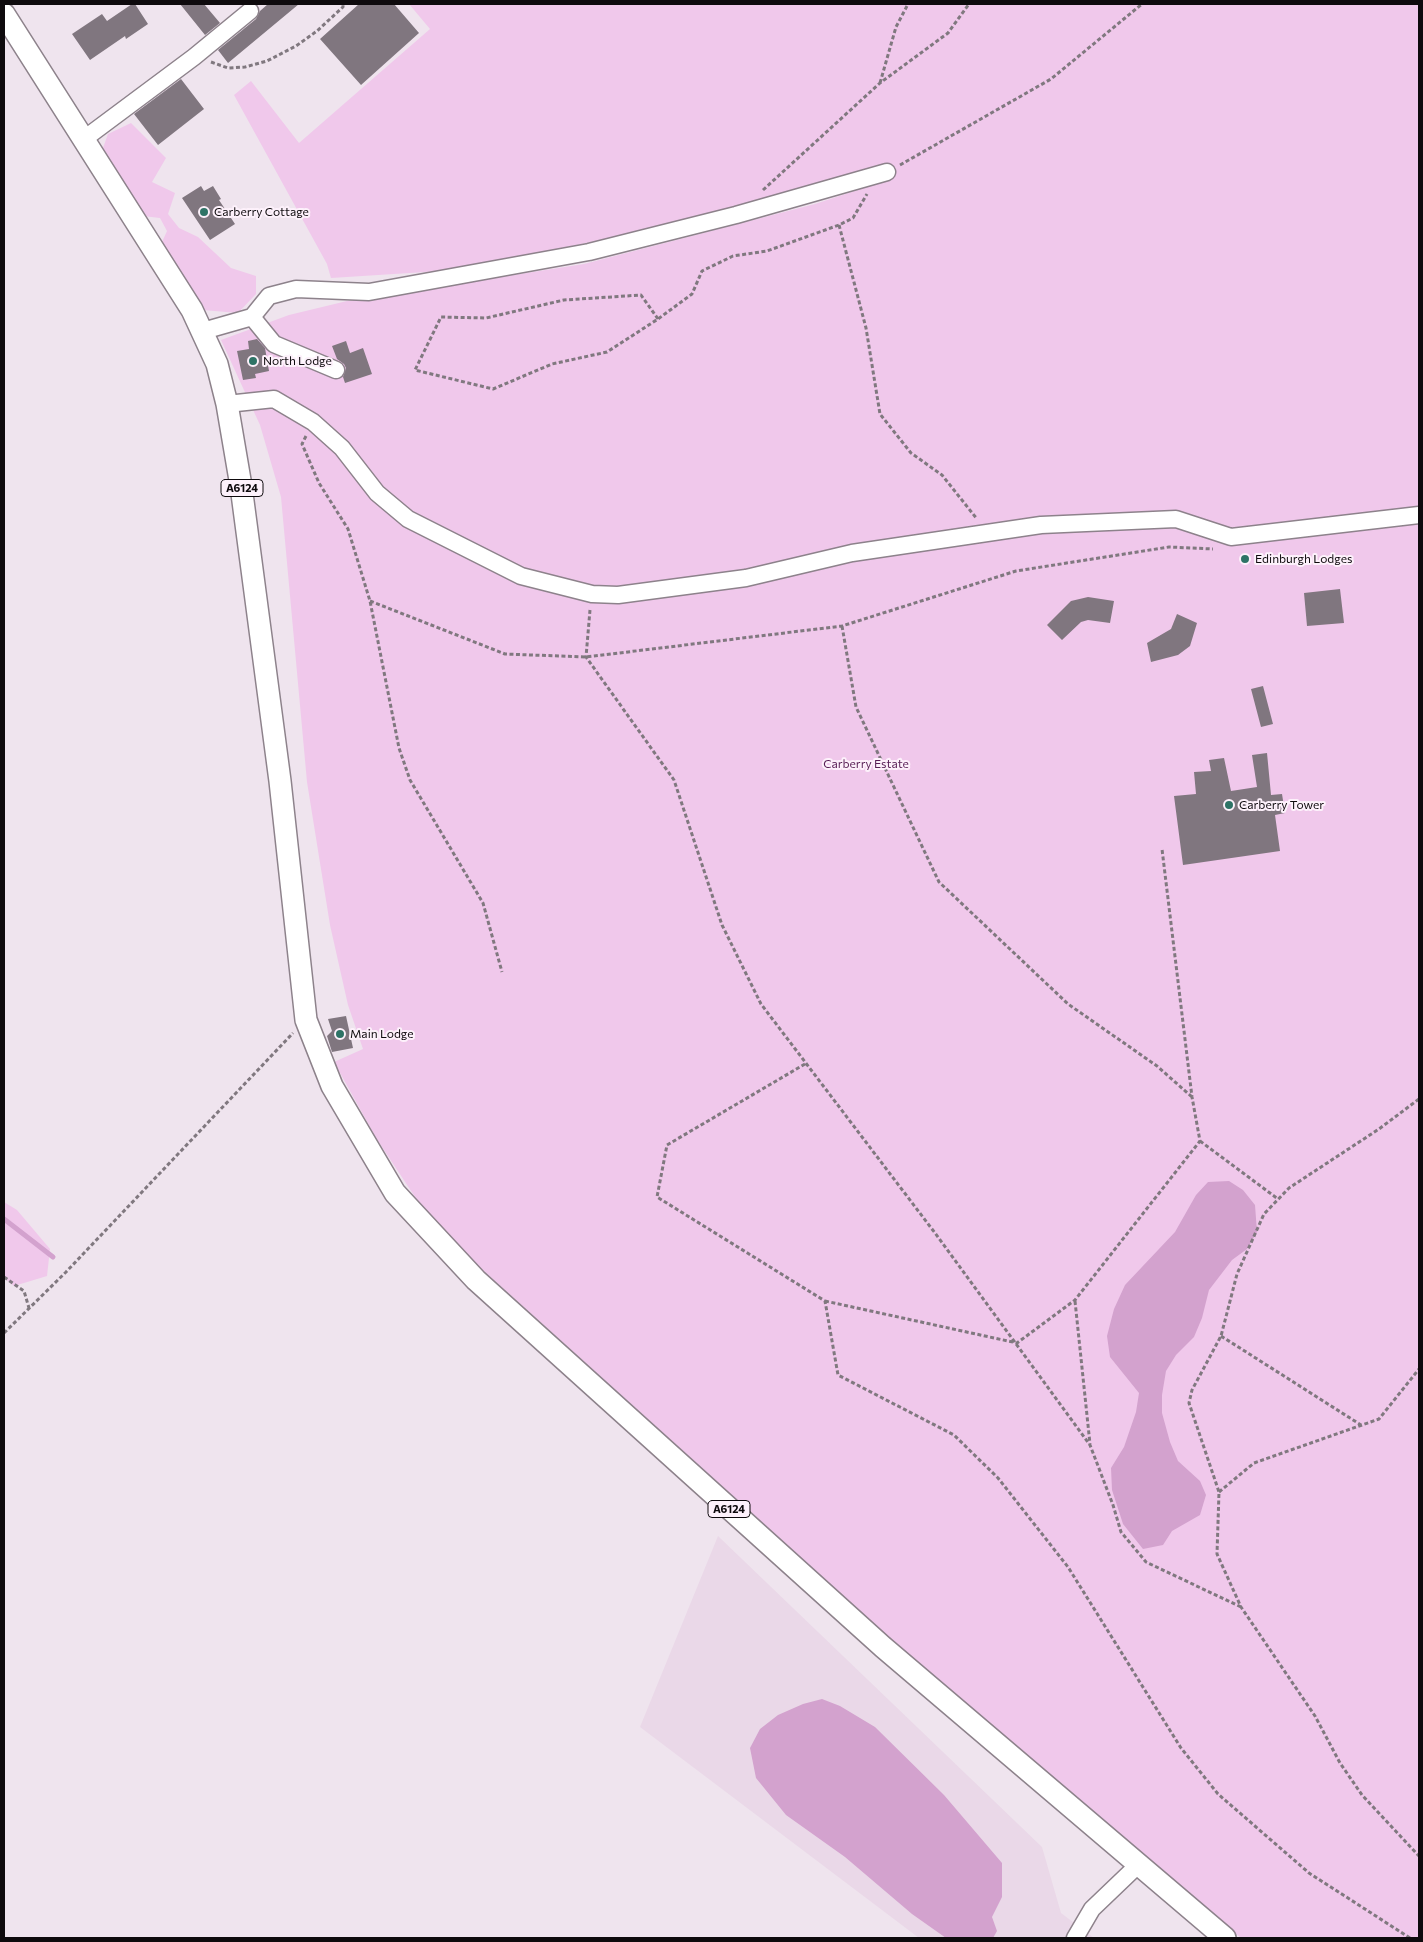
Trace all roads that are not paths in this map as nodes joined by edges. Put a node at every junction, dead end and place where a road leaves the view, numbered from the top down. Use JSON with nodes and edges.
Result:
{"nodes":[{"id":1,"x":250,"y":11,"type":"dead end"},
{"id":2,"x":4,"y":14,"type":"edge"},
{"id":3,"x":84,"y":139,"type":"junction"},
{"id":4,"x":887,"y":172,"type":"road end"},
{"id":5,"x":252,"y":317,"type":"junction"},
{"id":6,"x":203,"y":331,"type":"junction"},
{"id":7,"x":336,"y":370,"type":"dead end"},
{"id":8,"x":227,"y":404,"type":"junction"},
{"id":9,"x":1419,"y":515,"type":"edge"},
{"id":10,"x":1138,"y":1865,"type":"junction"},
{"id":11,"x":1075,"y":1938,"type":"edge"},
{"id":12,"x":1225,"y":1938,"type":"edge"}],
"edges":[{"from":1,"to":3,"type":"lane"},
{"from":2,"to":3,"type":"main road","number":"A6124"},
{"from":3,"to":6,"type":"main road","number":"A6124"},
{"from":4,"to":5,"type":"lane"},
{"from":5,"to":6,"type":"lane"},
{"from":5,"to":7,"type":"lane"},
{"from":6,"to":8,"type":"main road","number":"A6124"},
{"from":8,"to":9,"type":"lane"},
{"from":8,"to":10,"type":"main road","number":"A6124"},
{"from":10,"to":11,"type":"lane"},
{"from":10,"to":12,"type":"main road","number":"A6124"}]}
